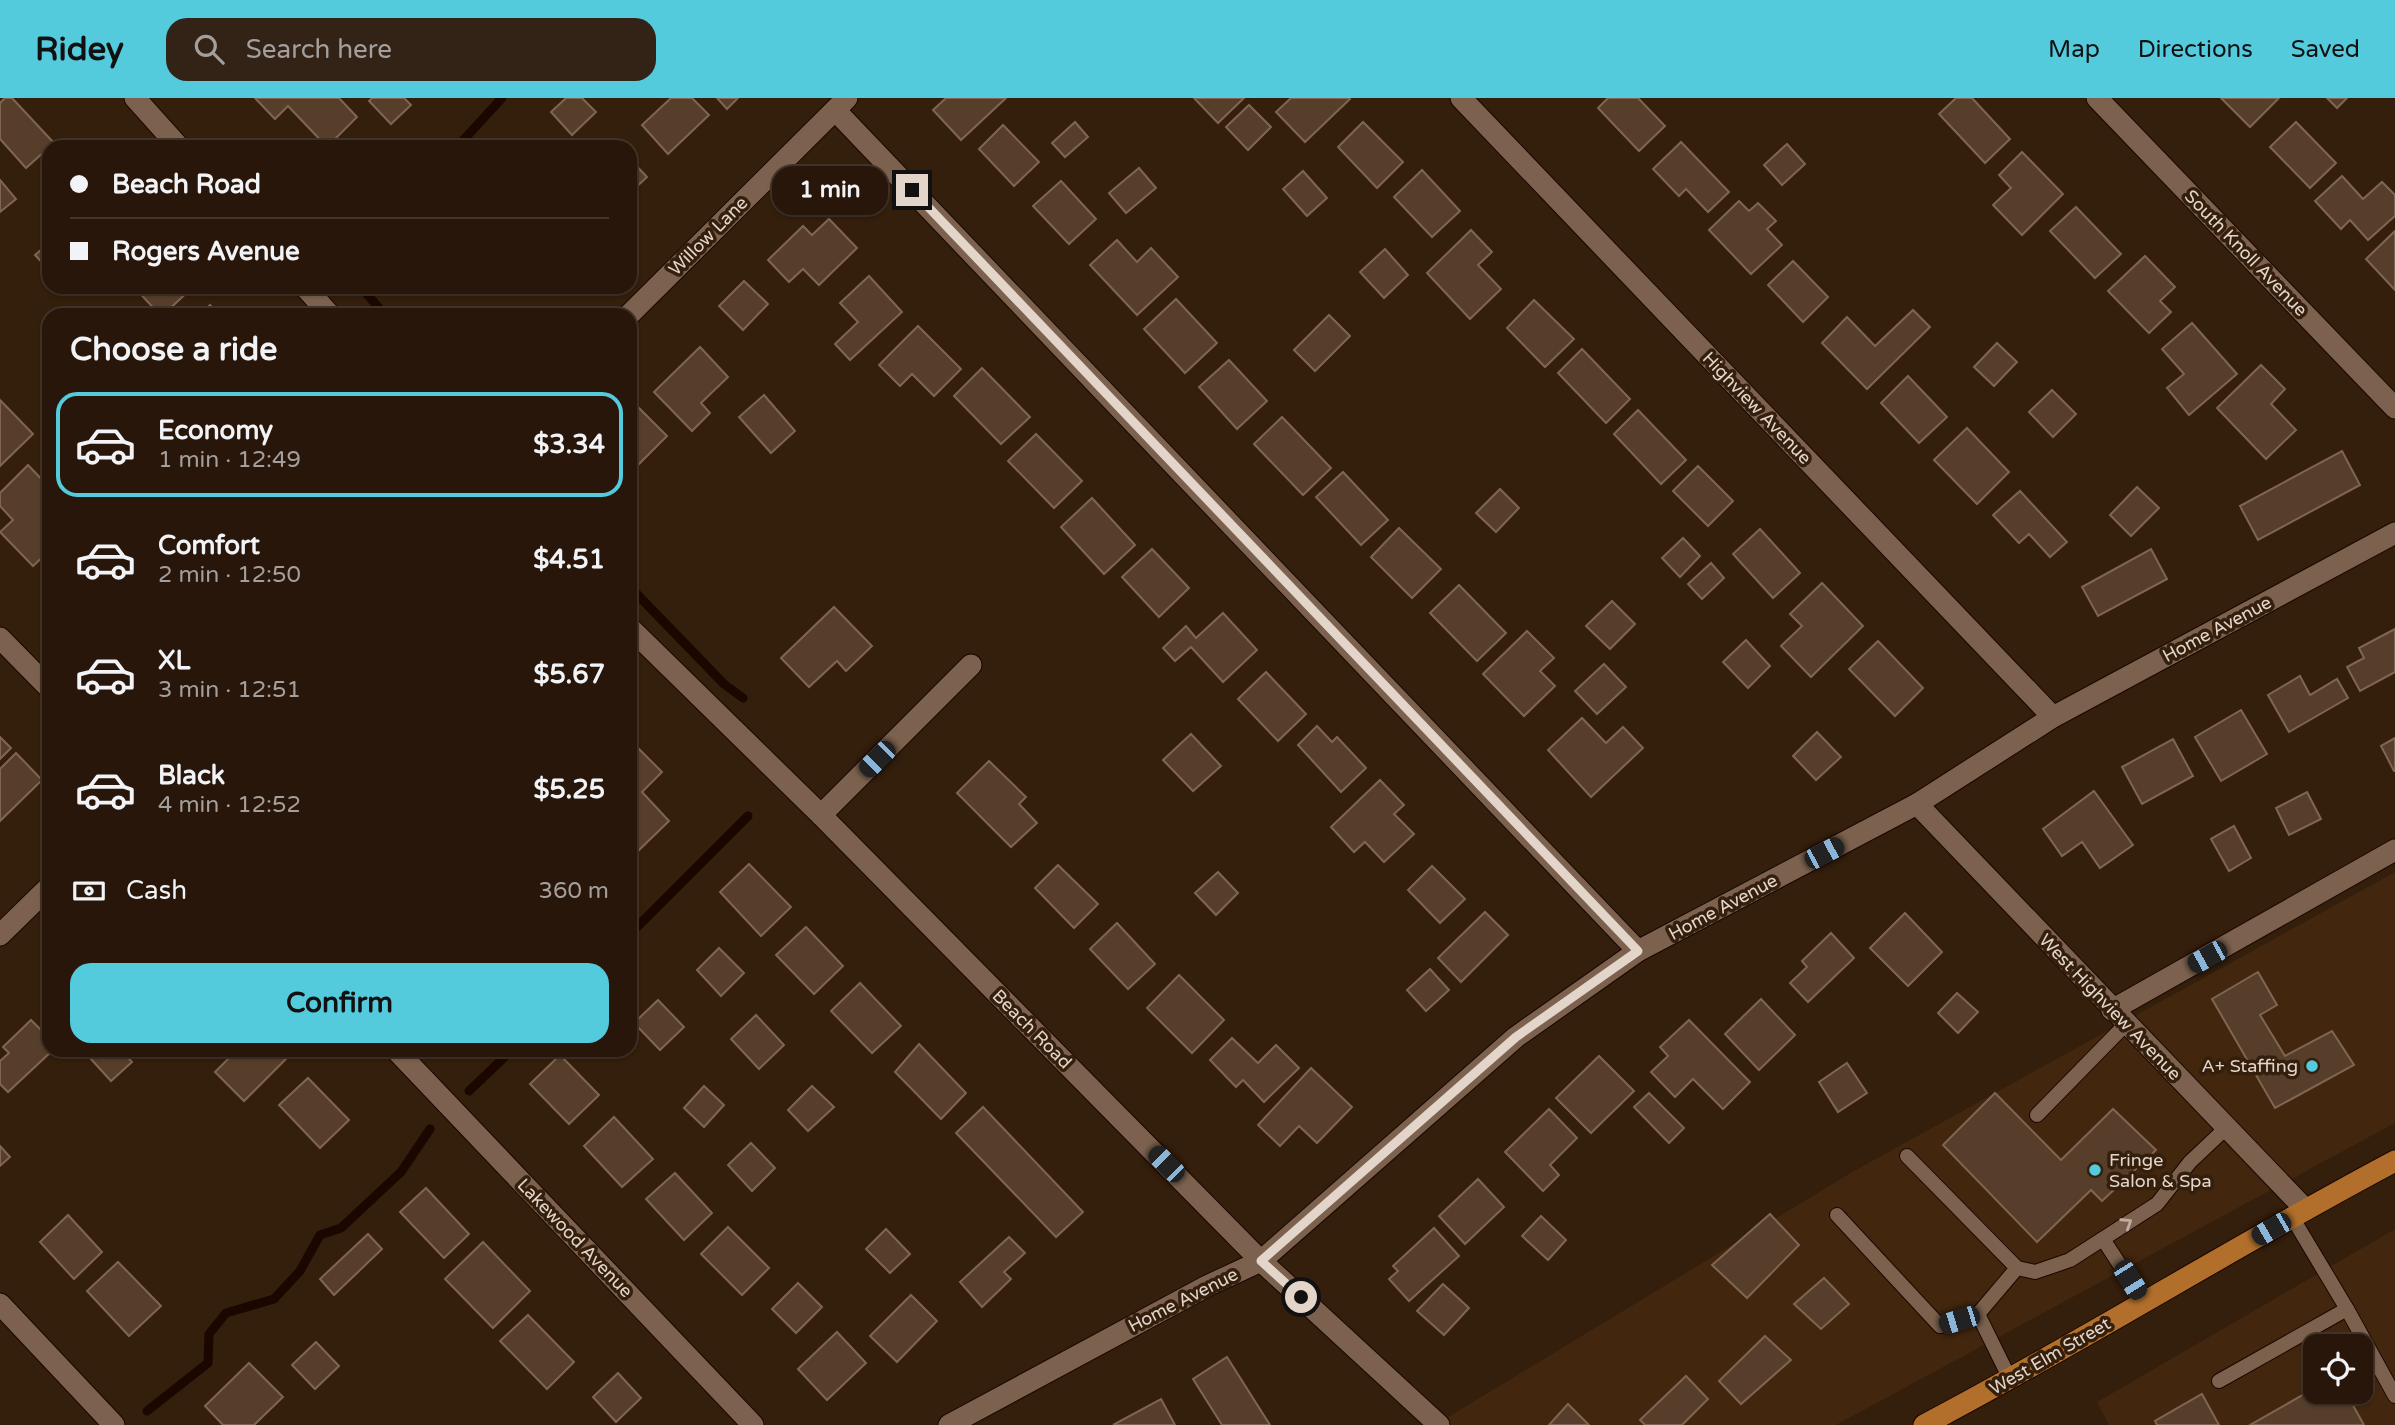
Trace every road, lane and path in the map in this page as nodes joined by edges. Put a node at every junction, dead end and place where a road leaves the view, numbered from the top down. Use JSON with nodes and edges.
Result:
{"nodes":[{"id":1,"x":1461,"y":98,"type":"edge"},
{"id":2,"x":2096,"y":98,"type":"edge"},
{"id":3,"x":138,"y":99,"type":"edge"},
{"id":4,"x":841,"y":104,"type":"edge"},
{"id":5,"x":173,"y":140,"type":"edge"},
{"id":6,"x":311,"y":294,"type":"edge"},
{"id":7,"x":324,"y":308,"type":"edge"},
{"id":8,"x":636,"y":308,"type":"edge"},
{"id":9,"x":2395,"y":408,"type":"edge"},
{"id":10,"x":2395,"y":533,"type":"edge"},
{"id":11,"x":637,"y":635,"type":"edge"},
{"id":12,"x":0,"y":638,"type":"edge"},
{"id":13,"x":971,"y":665,"type":"dead end"},
{"id":14,"x":42,"y":681,"type":"edge"},
{"id":15,"x":2053,"y":717,"type":"junction"},
{"id":16,"x":1917,"y":804,"type":"junction"},
{"id":17,"x":821,"y":815,"type":"junction"},
{"id":18,"x":2395,"y":850,"type":"edge"},
{"id":19,"x":42,"y":894,"type":"edge"},
{"id":20,"x":0,"y":935,"type":"edge"},
{"id":21,"x":1638,"y":951,"type":"junction"},
{"id":22,"x":2119,"y":1017,"type":"junction"},
{"id":23,"x":403,"y":1057,"type":"edge"},
{"id":24,"x":2037,"y":1115,"type":"dead end"},
{"id":25,"x":2226,"y":1128,"type":"junction"},
{"id":26,"x":1906,"y":1156,"type":"dead end"},
{"id":27,"x":2395,"y":1161,"type":"edge"},
{"id":28,"x":2298,"y":1213,"type":"junction"},
{"id":29,"x":1837,"y":1215,"type":"dead end"},
{"id":30,"x":2103,"y":1239,"type":"junction"},
{"id":31,"x":1261,"y":1261,"type":"junction"},
{"id":32,"x":2017,"y":1268,"type":"junction"},
{"id":33,"x":2144,"y":1302,"type":"junction"},
{"id":34,"x":0,"y":1304,"type":"edge"},
{"id":35,"x":2347,"y":1309,"type":"junction"},
{"id":36,"x":1978,"y":1314,"type":"junction"},
{"id":37,"x":2010,"y":1379,"type":"junction"},
{"id":38,"x":2219,"y":1381,"type":"dead end"},
{"id":39,"x":2395,"y":1396,"type":"edge"},
{"id":40,"x":114,"y":1425,"type":"edge"},
{"id":41,"x":753,"y":1425,"type":"edge"},
{"id":42,"x":949,"y":1425,"type":"edge"},
{"id":43,"x":1439,"y":1425,"type":"edge"},
{"id":44,"x":1924,"y":1425,"type":"edge"}],
"edges":[{"from":1,"to":15,"type":"street","name":"Highview Avenue"},
{"from":2,"to":9,"type":"street","name":"South Knoll Avenue"},
{"from":3,"to":5,"type":"street"},
{"from":4,"to":8,"type":"street","name":"Willow Lane"},
{"from":4,"to":21,"type":"street"},
{"from":6,"to":7,"type":"street"},
{"from":10,"to":15,"type":"street","name":"Home Avenue"},
{"from":11,"to":17,"type":"street","name":"Beach Road"},
{"from":12,"to":14,"type":"street"},
{"from":13,"to":17,"type":"street"},
{"from":15,"to":16,"type":"street","name":"Home Avenue"},
{"from":16,"to":21,"type":"street","name":"Home Avenue"},
{"from":16,"to":22,"type":"street","name":"West Highview Avenue"},
{"from":17,"to":31,"type":"street","name":"Beach Road"},
{"from":18,"to":22,"type":"street"},
{"from":19,"to":20,"type":"street"},
{"from":21,"to":31,"type":"street","name":"Home Avenue"},
{"from":22,"to":24,"type":"lane"},
{"from":22,"to":25,"type":"street","name":"West Highview Avenue"},
{"from":23,"to":41,"type":"street","name":"Lakewood Avenue"},
{"from":25,"to":28,"type":"street","name":"West Highview Avenue"},
{"from":30,"to":25,"type":"lane","one_way":true},
{"from":26,"to":32,"type":"lane"},
{"from":27,"to":28,"type":"main road","name":"West Elm Street"},
{"from":28,"to":33,"type":"main road","name":"West Elm Street"},
{"from":28,"to":35,"type":"lane"},
{"from":29,"to":36,"type":"lane"},
{"from":30,"to":32,"type":"lane"},
{"from":30,"to":33,"type":"lane"},
{"from":31,"to":42,"type":"street","name":"Home Avenue"},
{"from":31,"to":43,"type":"street","name":"Beach Road"},
{"from":32,"to":36,"type":"lane"},
{"from":33,"to":37,"type":"main road","name":"West Elm Street"},
{"from":34,"to":40,"type":"street"},
{"from":35,"to":38,"type":"lane"},
{"from":35,"to":39,"type":"lane"},
{"from":36,"to":37,"type":"lane"},
{"from":37,"to":44,"type":"main road","name":"West Elm Street"}]}
